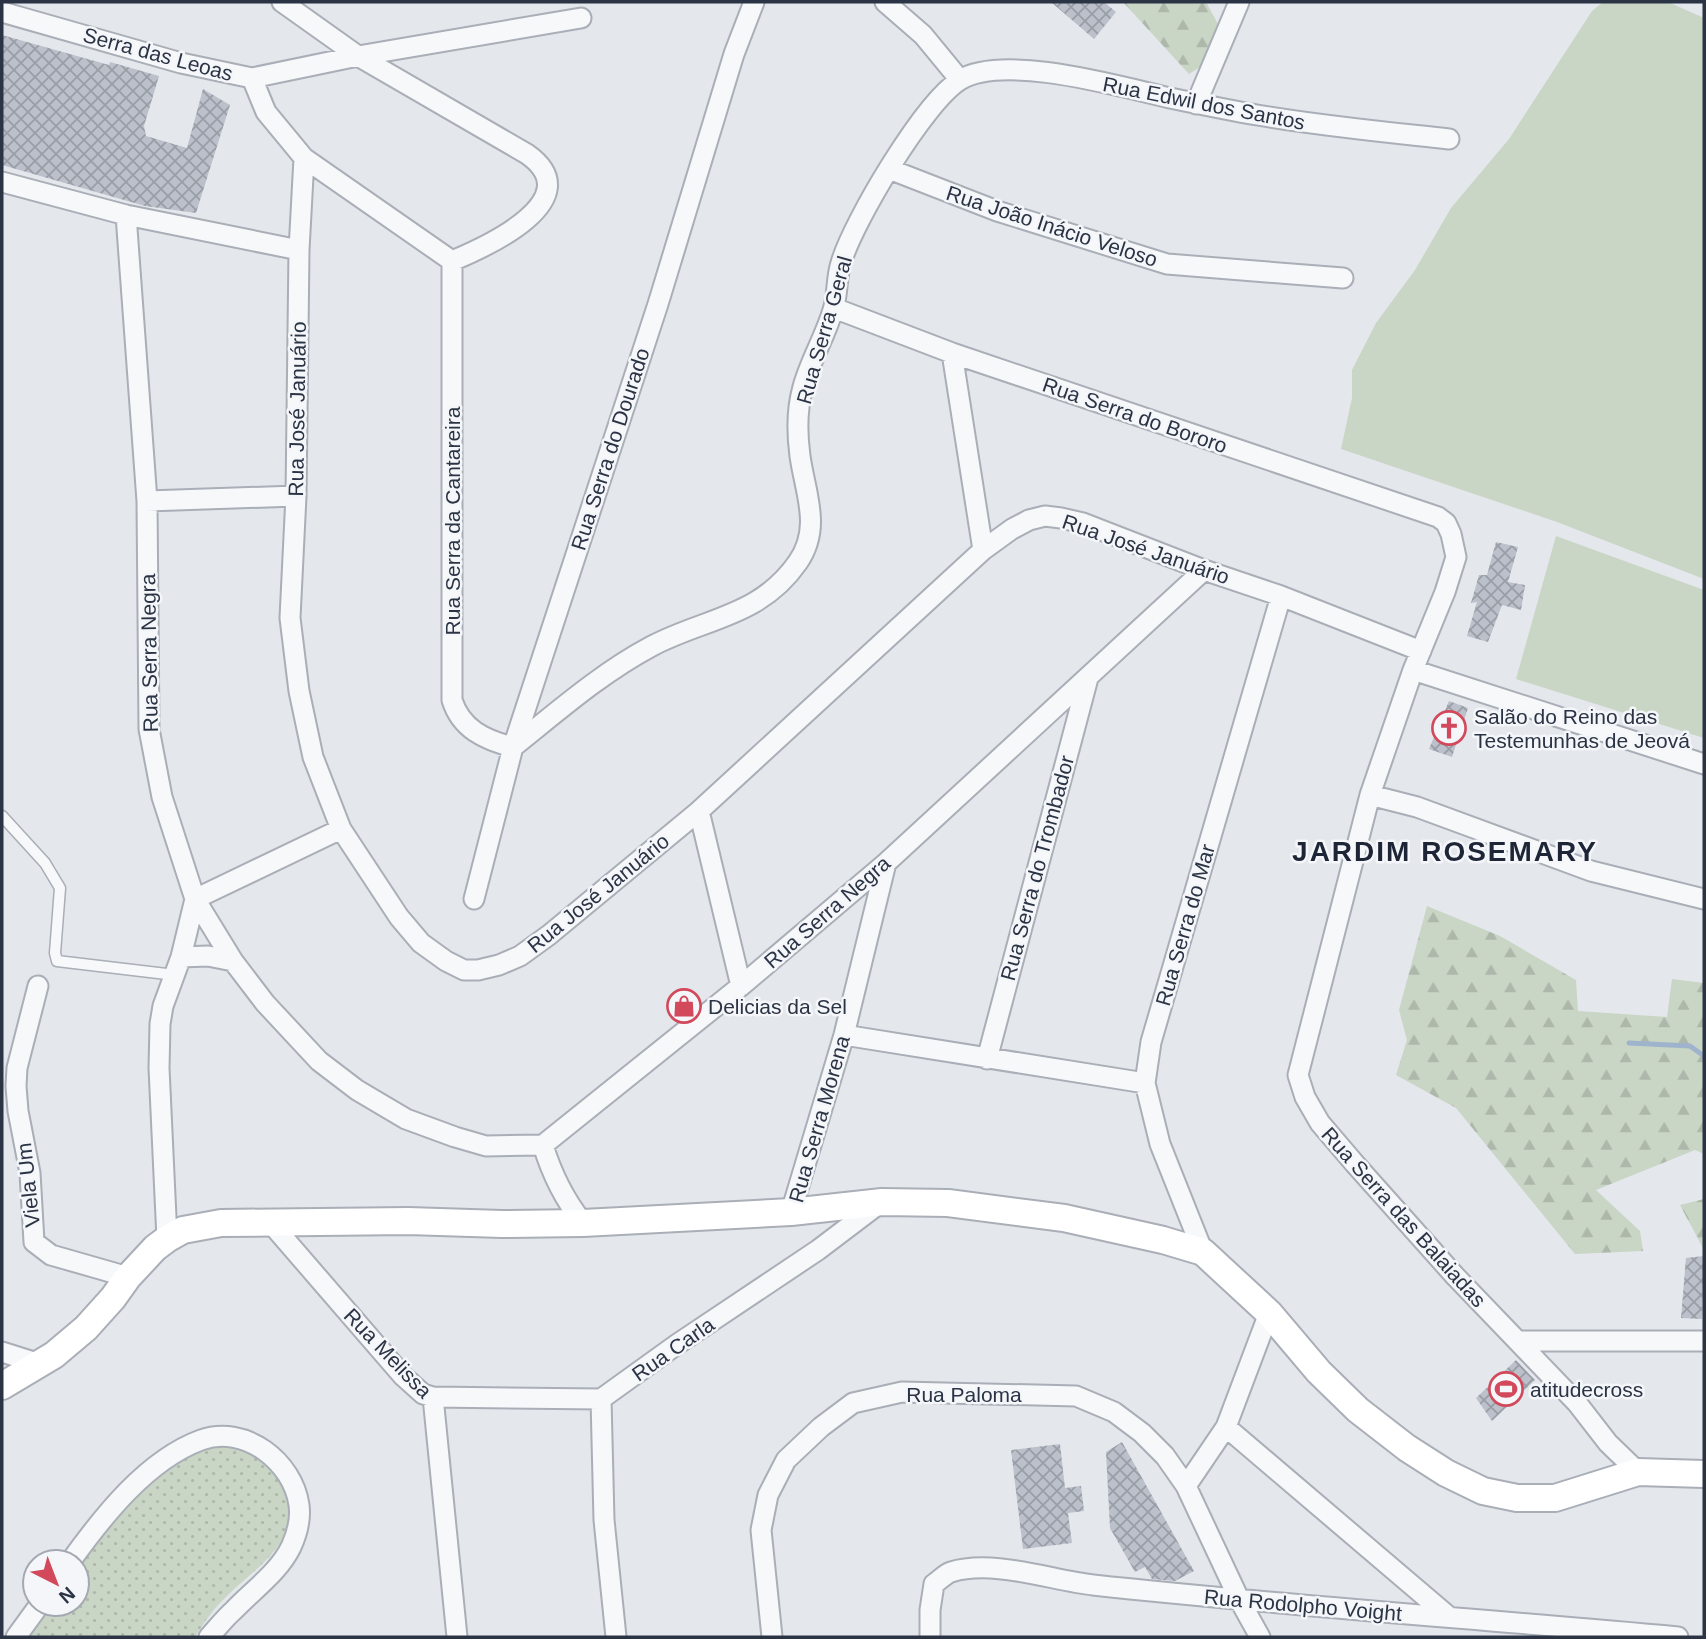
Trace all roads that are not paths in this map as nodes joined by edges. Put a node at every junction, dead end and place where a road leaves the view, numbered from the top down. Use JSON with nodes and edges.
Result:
{"nodes":[{"id":1,"x":282,"y":2,"type":"edge"},
{"id":2,"x":754,"y":2,"type":"edge"},
{"id":3,"x":885,"y":2,"type":"edge"},
{"id":4,"x":1239,"y":2,"type":"edge"},
{"id":5,"x":2,"y":12,"type":"edge"},
{"id":6,"x":580,"y":18,"type":"dead end"},
{"id":7,"x":358,"y":56,"type":"junction"},
{"id":8,"x":252,"y":78,"type":"junction"},
{"id":9,"x":960,"y":80,"type":"junction"},
{"id":10,"x":1196,"y":104,"type":"junction"},
{"id":11,"x":1448,"y":139,"type":"dead end"},
{"id":12,"x":304,"y":158,"type":"junction"},
{"id":13,"x":889,"y":169,"type":"junction"},
{"id":14,"x":2,"y":182,"type":"edge"},
{"id":15,"x":126,"y":215,"type":"junction"},
{"id":16,"x":299,"y":250,"type":"junction"},
{"id":17,"x":452,"y":261,"type":"junction"},
{"id":18,"x":1343,"y":278,"type":"dead end"},
{"id":19,"x":834,"y":308,"type":"junction"},
{"id":20,"x":952,"y":354,"type":"junction"},
{"id":21,"x":296,"y":496,"type":"junction"},
{"id":22,"x":147,"y":501,"type":"junction"},
{"id":23,"x":1438,"y":517,"type":"joint"},
{"id":24,"x":983,"y":550,"type":"junction"},
{"id":25,"x":1204,"y":570,"type":"junction"},
{"id":26,"x":1281,"y":596,"type":"junction"},
{"id":27,"x":1421,"y":651,"type":"junction"},
{"id":28,"x":1413,"y":670,"type":"junction"},
{"id":29,"x":1088,"y":678,"type":"junction"},
{"id":30,"x":513,"y":747,"type":"junction"},
{"id":31,"x":1704,"y":764,"type":"edge"},
{"id":32,"x":1370,"y":795,"type":"junction"},
{"id":33,"x":699,"y":811,"type":"junction"},
{"id":34,"x":2,"y":816,"type":"edge"},
{"id":35,"x":341,"y":829,"type":"junction"},
{"id":36,"x":886,"y":863,"type":"junction"},
{"id":37,"x":194,"y":899,"type":"junction"},
{"id":38,"x":474,"y":899,"type":"dead end"},
{"id":39,"x":1704,"y":899,"type":"edge"},
{"id":40,"x":233,"y":961,"type":"junction"},
{"id":41,"x":178,"y":966,"type":"junction"},
{"id":42,"x":38,"y":986,"type":"dead end"},
{"id":43,"x":741,"y":986,"type":"junction"},
{"id":44,"x":844,"y":1035,"type":"junction"},
{"id":45,"x":987,"y":1059,"type":"junction"},
{"id":46,"x":1145,"y":1083,"type":"junction"},
{"id":47,"x":543,"y":1144,"type":"junction"},
{"id":48,"x":882,"y":1202,"type":"junction"},
{"id":49,"x":792,"y":1212,"type":"junction"},
{"id":50,"x":269,"y":1221,"type":"junction"},
{"id":51,"x":583,"y":1223,"type":"junction"},
{"id":52,"x":167,"y":1238,"type":"junction"},
{"id":53,"x":1203,"y":1252,"type":"junction"},
{"id":54,"x":128,"y":1277,"type":"junction"},
{"id":55,"x":1269,"y":1313,"type":"junction"},
{"id":56,"x":1518,"y":1341,"type":"junction"},
{"id":57,"x":1704,"y":1341,"type":"edge"},
{"id":58,"x":2,"y":1352,"type":"edge"},
{"id":59,"x":40,"y":1364,"type":"junction"},
{"id":60,"x":2,"y":1386,"type":"edge"},
{"id":61,"x":433,"y":1397,"type":"junction"},
{"id":62,"x":601,"y":1399,"type":"junction"},
{"id":63,"x":1226,"y":1427,"type":"junction"},
{"id":64,"x":1639,"y":1472,"type":"junction"},
{"id":65,"x":1704,"y":1474,"type":"edge"},
{"id":66,"x":1186,"y":1486,"type":"junction"},
{"id":67,"x":81,"y":1548,"type":"edge"},
{"id":68,"x":1240,"y":1601,"type":"junction"},
{"id":69,"x":1448,"y":1616,"type":"junction"},
{"id":70,"x":30,"y":1618,"type":"edge"},
{"id":71,"x":16,"y":1637,"type":"edge"},
{"id":72,"x":209,"y":1637,"type":"edge"},
{"id":73,"x":457,"y":1637,"type":"edge"},
{"id":74,"x":616,"y":1637,"type":"edge"},
{"id":75,"x":772,"y":1637,"type":"edge"},
{"id":76,"x":930,"y":1637,"type":"edge"},
{"id":77,"x":1261,"y":1637,"type":"edge"},
{"id":78,"x":1678,"y":1637,"type":"edge"}],
"edges":[{"from":1,"to":7,"type":"street"},
{"from":2,"to":30,"type":"street","name":"Rua Serra do Dourado"},
{"from":3,"to":9,"type":"street"},
{"from":4,"to":10,"type":"street"},
{"from":5,"to":8,"type":"street","name":"Serra das Leoas"},
{"from":6,"to":7,"type":"street","name":"Serra das Leoas"},
{"from":7,"to":8,"type":"street","name":"Serra das Leoas"},
{"from":7,"to":17,"type":"street"},
{"from":8,"to":12,"type":"street"},
{"from":9,"to":10,"type":"street","name":"Rua Edwil dos Santos"},
{"from":9,"to":13,"type":"street","name":"Rua Serra Geral"},
{"from":10,"to":11,"type":"street","name":"Rua Edwil dos Santos"},
{"from":12,"to":16,"type":"street","name":"Rua José Januário"},
{"from":12,"to":17,"type":"street"},
{"from":13,"to":18,"type":"street","name":"Rua João Inácio Veloso"},
{"from":13,"to":19,"type":"street","name":"Rua Serra Geral"},
{"from":14,"to":15,"type":"street"},
{"from":15,"to":16,"type":"street"},
{"from":15,"to":22,"type":"street","name":"Rua Serra Negra"},
{"from":16,"to":21,"type":"street","name":"Rua José Januário"},
{"from":17,"to":30,"type":"street","name":"Rua Serra da Cantareira"},
{"from":19,"to":20,"type":"street","name":"Rua Serra do Bororo"},
{"from":19,"to":30,"type":"street","name":"Rua Serra Geral"},
{"from":20,"to":23,"type":"street","name":"Rua Serra do Bororo"},
{"from":20,"to":24,"type":"street"},
{"from":21,"to":22,"type":"street"},
{"from":21,"to":35,"type":"street","name":"Rua José Januário"},
{"from":22,"to":37,"type":"street","name":"Rua Serra Negra"},
{"from":23,"to":27,"type":"street","name":"Rua Serra das Balaiadas"},
{"from":24,"to":25,"type":"street","name":"Rua José Januário"},
{"from":24,"to":33,"type":"street","name":"Rua José Januário"},
{"from":25,"to":26,"type":"street","name":"Rua José Januário"},
{"from":25,"to":29,"type":"street","name":"Rua Serra Negra"},
{"from":26,"to":27,"type":"street","name":"Rua José Januário"},
{"from":26,"to":46,"type":"street","name":"Rua Serra do Mar"},
{"from":27,"to":28,"type":"street","name":"Rua Serra das Balaiadas"},
{"from":28,"to":31,"type":"street"},
{"from":28,"to":32,"type":"street","name":"Rua Serra das Balaiadas"},
{"from":29,"to":36,"type":"street","name":"Rua Serra Negra"},
{"from":29,"to":45,"type":"street","name":"Rua Serra do Trombador"},
{"from":30,"to":38,"type":"street","name":"Rua Serra do Dourado"},
{"from":32,"to":39,"type":"street"},
{"from":32,"to":56,"type":"street","name":"Rua Serra das Balaiadas"},
{"from":33,"to":35,"type":"street","name":"Rua José Januário"},
{"from":33,"to":43,"type":"street"},
{"from":34,"to":41,"type":"lane"},
{"from":35,"to":37,"type":"street"},
{"from":36,"to":43,"type":"street","name":"Rua Serra Negra"},
{"from":36,"to":44,"type":"street","name":"Rua Serra Morena"},
{"from":37,"to":40,"type":"street","name":"Rua Serra Negra"},
{"from":37,"to":41,"type":"street"},
{"from":40,"to":41,"type":"street"},
{"from":40,"to":47,"type":"street","name":"Rua Serra Negra"},
{"from":41,"to":52,"type":"street"},
{"from":42,"to":54,"type":"street","name":"Viela Um"},
{"from":43,"to":47,"type":"street","name":"Rua Serra Negra"},
{"from":44,"to":45,"type":"street"},
{"from":44,"to":49,"type":"street","name":"Rua Serra Morena"},
{"from":45,"to":46,"type":"street"},
{"from":46,"to":53,"type":"street","name":"Rua Serra do Mar"},
{"from":47,"to":51,"type":"street"},
{"from":48,"to":49,"type":"street"},
{"from":48,"to":53,"type":"street"},
{"from":48,"to":62,"type":"street","name":"Rua Carla"},
{"from":49,"to":51,"type":"street"},
{"from":50,"to":51,"type":"street"},
{"from":50,"to":52,"type":"street"},
{"from":50,"to":61,"type":"street","name":"Rua Melissa"},
{"from":52,"to":54,"type":"street"},
{"from":53,"to":55,"type":"street"},
{"from":54,"to":59,"type":"street"},
{"from":55,"to":63,"type":"street"},
{"from":55,"to":64,"type":"street"},
{"from":56,"to":57,"type":"street"},
{"from":56,"to":64,"type":"street","name":"Rua Serra das Balaiadas"},
{"from":58,"to":59,"type":"street"},
{"from":59,"to":60,"type":"street"},
{"from":61,"to":62,"type":"street"},
{"from":61,"to":73,"type":"street","name":"Rua Melissa"},
{"from":62,"to":74,"type":"street"},
{"from":63,"to":66,"type":"street"},
{"from":63,"to":69,"type":"street"},
{"from":64,"to":65,"type":"street"},
{"from":66,"to":68,"type":"street","name":"Rua Paloma"},
{"from":66,"to":75,"type":"street","name":"Rua Paloma"},
{"from":67,"to":72,"type":"street"},
{"from":68,"to":69,"type":"street","name":"Rua Rodolpho Voight"},
{"from":68,"to":76,"type":"street","name":"Rua Rodolpho Voight"},
{"from":68,"to":77,"type":"street","name":"Rua Paloma"},
{"from":69,"to":78,"type":"street","name":"Rua Rodolpho Voight"},
{"from":70,"to":71,"type":"street"}]}
